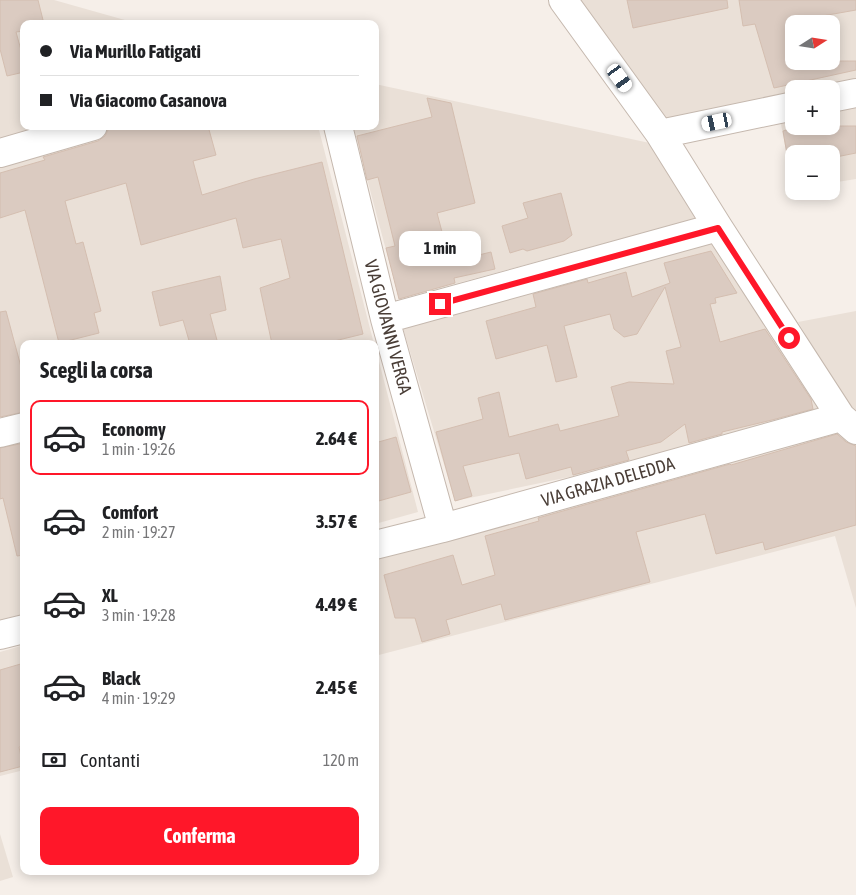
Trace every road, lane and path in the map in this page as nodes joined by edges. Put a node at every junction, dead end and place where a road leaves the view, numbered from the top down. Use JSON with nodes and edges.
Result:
{"nodes":[{"id":1,"x":563,"y":0,"type":"edge"},
{"id":2,"x":856,"y":92,"type":"edge"},
{"id":3,"x":840,"y":96,"type":"edge"},
{"id":4,"x":785,"y":108,"type":"edge"},
{"id":5,"x":78,"y":130,"type":"edge"},
{"id":6,"x":339,"y":130,"type":"edge"},
{"id":7,"x":660,"y":134,"type":"junction"},
{"id":8,"x":0,"y":153,"type":"edge"},
{"id":9,"x":718,"y":228,"type":"junction"},
{"id":10,"x":385,"y":319,"type":"junction"},
{"id":11,"x":848,"y":423,"type":"edge"},
{"id":12,"x":20,"y":428,"type":"edge"},
{"id":13,"x":0,"y":433,"type":"edge"},
{"id":14,"x":443,"y":528,"type":"junction"},
{"id":15,"x":379,"y":544,"type":"edge"},
{"id":16,"x":20,"y":630,"type":"edge"},
{"id":17,"x":0,"y":635,"type":"edge"}],
"edges":[{"from":1,"to":7,"type":"street"},
{"from":2,"to":3,"type":"street"},
{"from":4,"to":7,"type":"street"},
{"from":5,"to":8,"type":"street"},
{"from":6,"to":10,"type":"street","name":"VIA GIOVANNI VERGA"},
{"from":7,"to":9,"type":"street"},
{"from":9,"to":10,"type":"street"},
{"from":9,"to":11,"type":"street"},
{"from":10,"to":14,"type":"street","name":"VIA GIOVANNI VERGA"},
{"from":11,"to":14,"type":"street","name":"VIA GRAZIA DELEDDA"},
{"from":12,"to":13,"type":"street"},
{"from":14,"to":15,"type":"street","name":"VIA GRAZIA DELEDDA"},
{"from":16,"to":17,"type":"street"}]}
